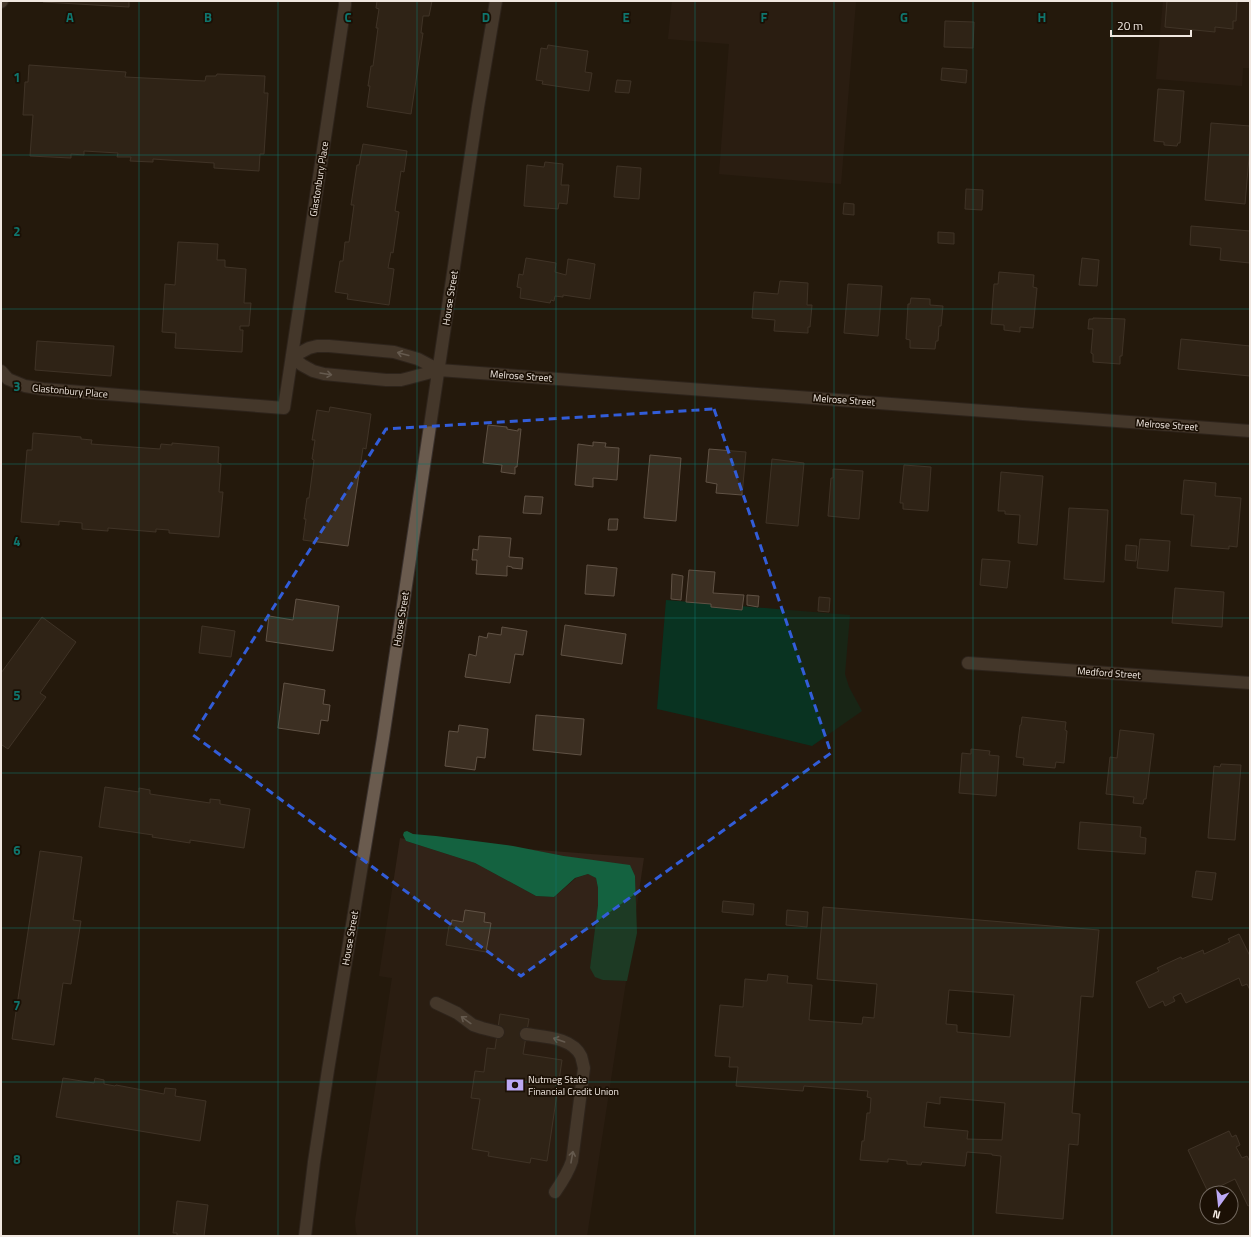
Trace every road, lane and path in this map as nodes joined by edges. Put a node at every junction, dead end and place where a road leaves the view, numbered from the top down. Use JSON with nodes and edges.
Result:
{"nodes":[{"id":1,"x":345,"y":1,"type":"edge"},
{"id":2,"x":496,"y":1,"type":"edge"},
{"id":3,"x":292,"y":357,"type":"junction"},
{"id":4,"x":438,"y":370,"type":"junction"},
{"id":5,"x":1,"y":371,"type":"edge"},
{"id":6,"x":1250,"y":431,"type":"edge"},
{"id":7,"x":968,"y":663,"type":"dead end"},
{"id":8,"x":1250,"y":683,"type":"edge"},
{"id":9,"x":436,"y":1003,"type":"dead end"},
{"id":10,"x":498,"y":1032,"type":"dead end"},
{"id":11,"x":526,"y":1034,"type":"dead end"},
{"id":12,"x":555,"y":1192,"type":"dead end"},
{"id":13,"x":305,"y":1236,"type":"edge"}],
"edges":[{"from":1,"to":3,"type":"street","name":"Glastonbury Place"},
{"from":2,"to":4,"type":"street","name":"House Street"},
{"from":3,"to":4,"type":"street","one_way":true},
{"from":4,"to":3,"type":"street","one_way":true},
{"from":3,"to":5,"type":"street","name":"Glastonbury Place"},
{"from":4,"to":6,"type":"street","name":"Melrose Street"},
{"from":4,"to":13,"type":"street","name":"House Street"},
{"from":7,"to":8,"type":"street","name":"Medford Street"},
{"from":10,"to":9,"type":"street","one_way":true},
{"from":12,"to":11,"type":"street","one_way":true}]}
